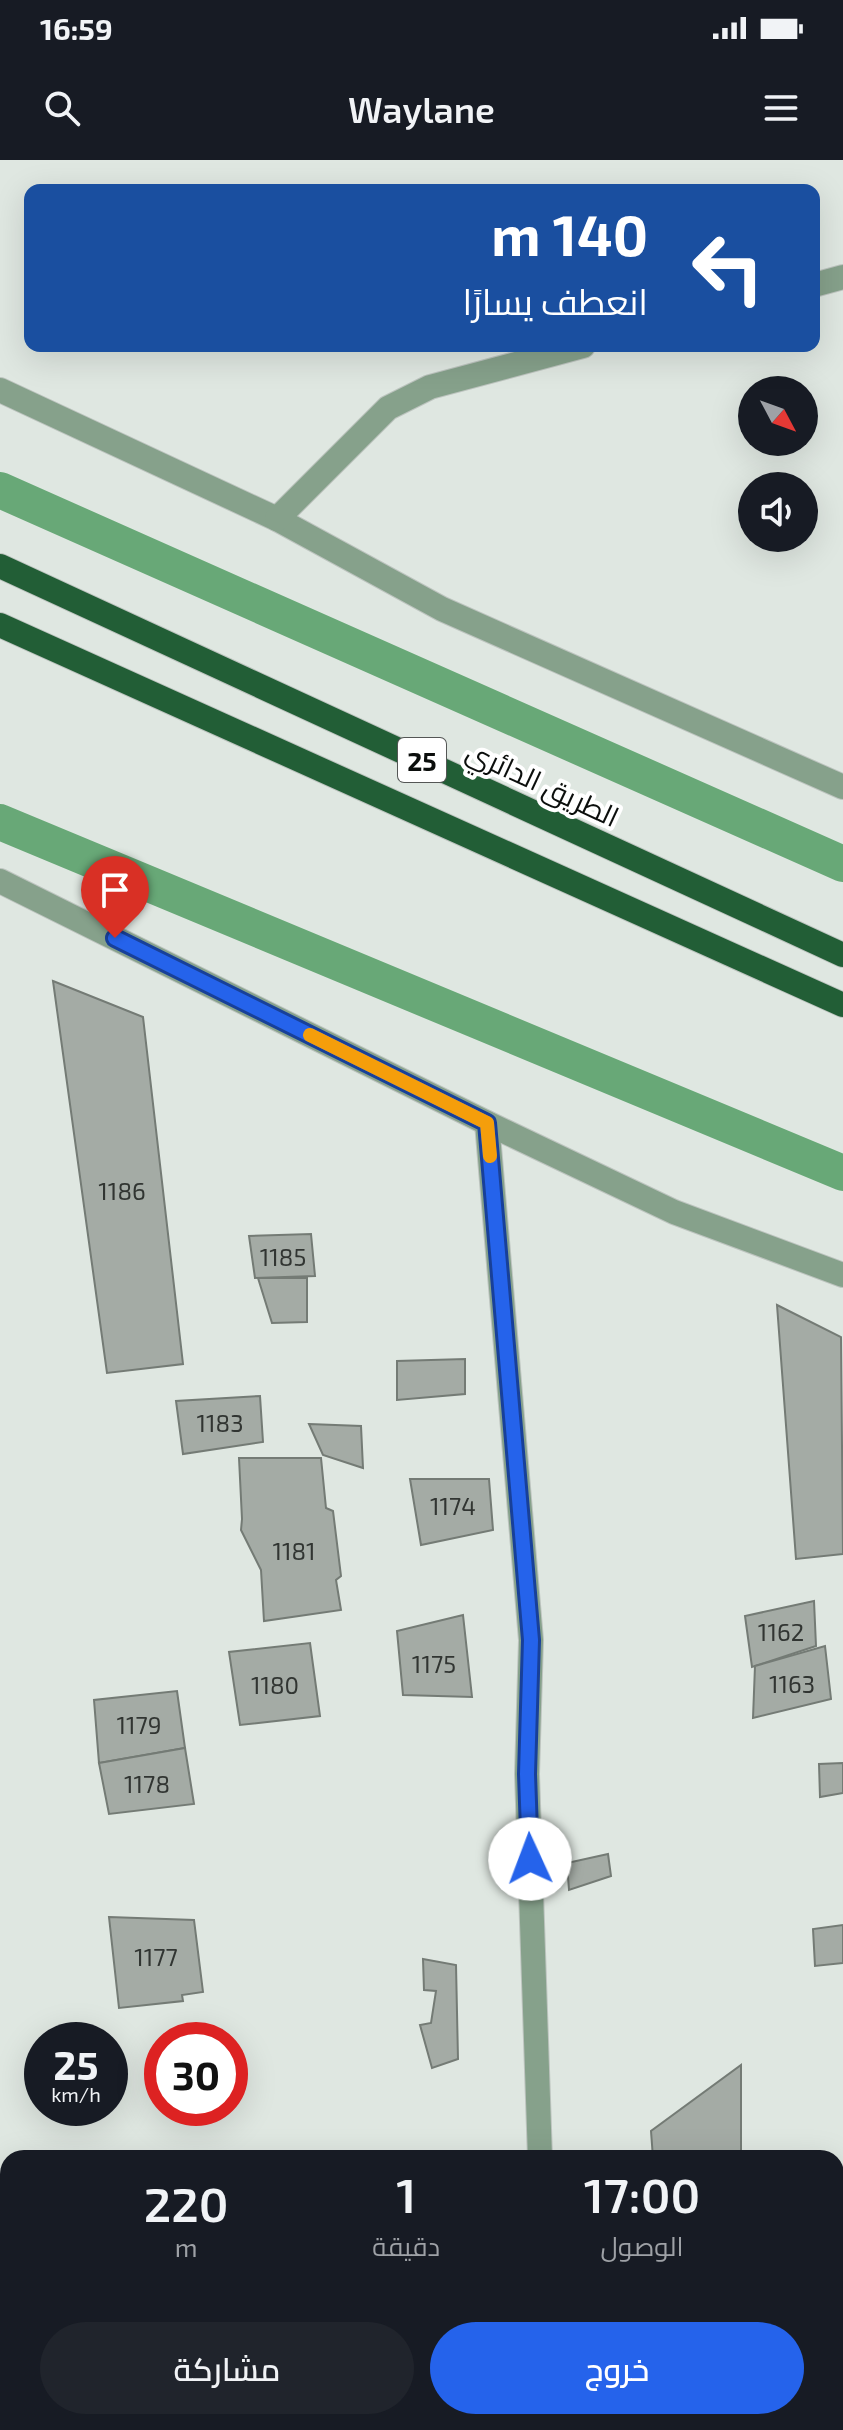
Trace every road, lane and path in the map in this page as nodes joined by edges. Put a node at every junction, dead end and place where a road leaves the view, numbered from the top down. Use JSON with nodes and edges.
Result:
{"nodes":[{"id":1,"x":843,"y":277,"type":"edge"},
{"id":2,"x":820,"y":283,"type":"edge"},
{"id":3,"x":561,"y":352,"type":"edge"},
{"id":4,"x":0,"y":390,"type":"edge"},
{"id":5,"x":277,"y":519,"type":"junction"},
{"id":6,"x":0,"y":566,"type":"edge"},
{"id":7,"x":0,"y":625,"type":"edge"},
{"id":8,"x":843,"y":787,"type":"edge"},
{"id":9,"x":0,"y":881,"type":"edge"},
{"id":10,"x":843,"y":955,"type":"edge"},
{"id":11,"x":843,"y":1005,"type":"edge"},
{"id":12,"x":487,"y":1123,"type":"junction"},
{"id":13,"x":843,"y":1275,"type":"edge"},
{"id":14,"x":540,"y":2150,"type":"edge"}],
"edges":[{"from":1,"to":2,"type":"street"},
{"from":3,"to":5,"type":"street"},
{"from":4,"to":5,"type":"street"},
{"from":5,"to":8,"type":"street"},
{"from":6,"to":10,"type":"highway","name":"الطريق الدائري","number":"25"},
{"from":7,"to":11,"type":"highway","number":"25"},
{"from":9,"to":12,"type":"street"},
{"from":12,"to":13,"type":"street"},
{"from":12,"to":14,"type":"street"}]}
